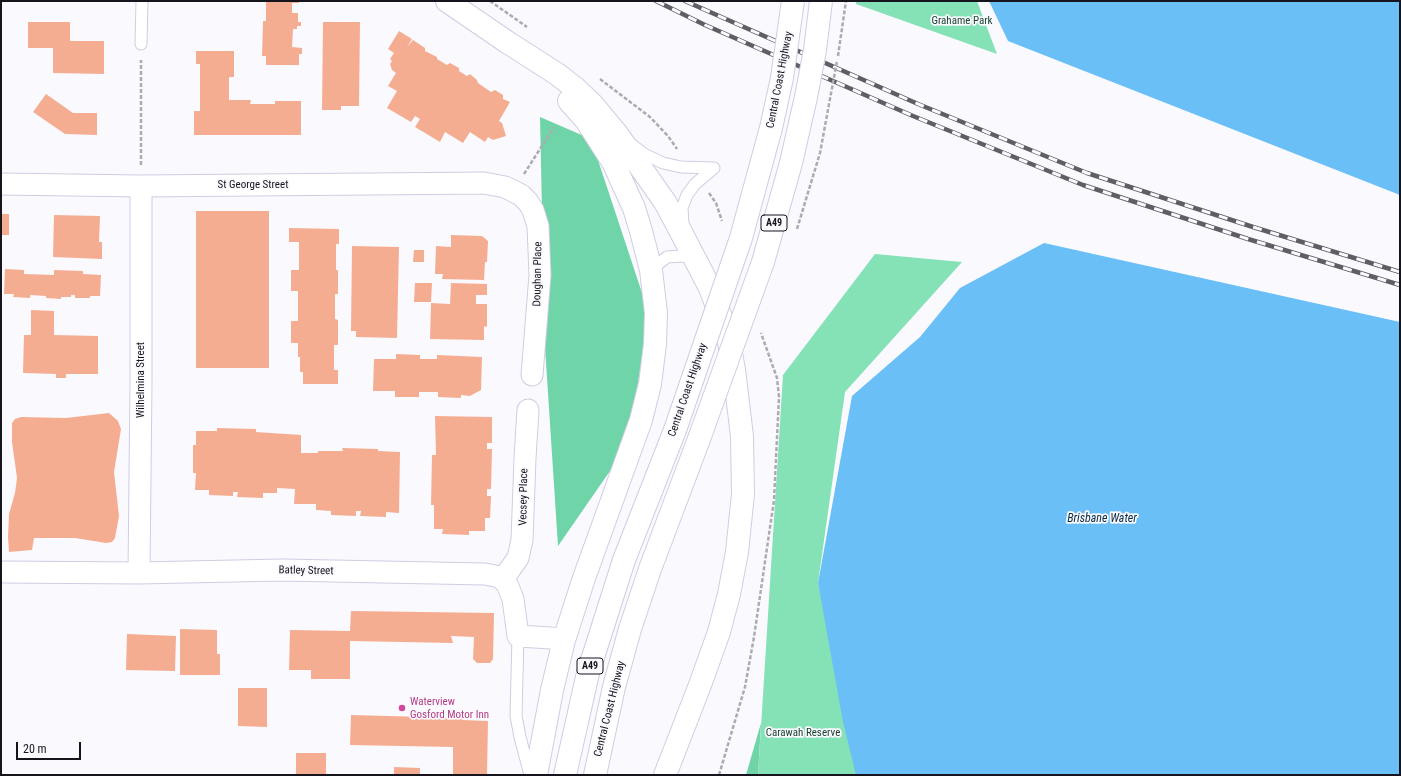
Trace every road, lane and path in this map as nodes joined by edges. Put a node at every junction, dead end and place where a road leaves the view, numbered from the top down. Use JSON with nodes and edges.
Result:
{"nodes":[{"id":1,"x":142,"y":1,"type":"edge"},
{"id":2,"x":447,"y":1,"type":"edge"},
{"id":3,"x":793,"y":1,"type":"edge"},
{"id":4,"x":821,"y":1,"type":"edge"},
{"id":5,"x":507,"y":42,"type":"junction"},
{"id":6,"x":142,"y":44,"type":"joint"},
{"id":7,"x":554,"y":127,"type":"dead end"},
{"id":8,"x":617,"y":134,"type":"junction"},
{"id":9,"x":530,"y":165,"type":"dead end"},
{"id":10,"x":1,"y":184,"type":"edge"},
{"id":11,"x":141,"y":186,"type":"junction"},
{"id":12,"x":505,"y":187,"type":"joint"},
{"id":13,"x":684,"y":238,"type":"junction"},
{"id":14,"x":695,"y":260,"type":"junction"},
{"id":15,"x":652,"y":278,"type":"junction"},
{"id":16,"x":532,"y":375,"type":"dead end"},
{"id":17,"x":528,"y":410,"type":"dead end"},
{"id":18,"x":1,"y":572,"type":"edge"},
{"id":19,"x":139,"y":573,"type":"junction"},
{"id":20,"x":503,"y":579,"type":"junction"},
{"id":21,"x":518,"y":636,"type":"junction"},
{"id":22,"x":564,"y":640,"type":"junction"},
{"id":23,"x":530,"y":775,"type":"edge"},
{"id":24,"x":536,"y":775,"type":"edge"},
{"id":25,"x":565,"y":775,"type":"edge"},
{"id":26,"x":595,"y":775,"type":"edge"},
{"id":27,"x":665,"y":775,"type":"edge"}],
"edges":[{"from":1,"to":6,"type":"lane"},
{"from":2,"to":5,"type":"main road"},
{"from":3,"to":25,"type":"main road","name":"Central Coast Highway","number":"A49","bridge":true},
{"from":4,"to":26,"type":"main road","name":"Central Coast Highway","number":"A49","bridge":true},
{"from":5,"to":8,"type":"main road"},
{"from":5,"to":15,"type":"main road"},
{"from":6,"to":11,"type":"path"},
{"from":7,"to":9,"type":"path"},
{"from":8,"to":13,"type":"main road"},
{"from":8,"to":13,"type":"lane"},
{"from":10,"to":11,"type":"street","name":"St George Street"},
{"from":11,"to":12,"type":"street","name":"St George Street"},
{"from":11,"to":19,"type":"street","name":"Wilhelmina Street"},
{"from":12,"to":16,"type":"street","name":"Doughan Place"},
{"from":13,"to":14,"type":"main road"},
{"from":14,"to":15,"type":"lane"},
{"from":14,"to":27,"type":"main road"},
{"from":15,"to":22,"type":"main road"},
{"from":17,"to":20,"type":"street","name":"Vecsey Place"},
{"from":18,"to":19,"type":"street","name":"Batley Street"},
{"from":19,"to":20,"type":"street","name":"Batley Street"},
{"from":20,"to":21,"type":"street"},
{"from":21,"to":22,"type":"street"},
{"from":21,"to":23,"type":"lane"},
{"from":22,"to":24,"type":"main road"}]}
